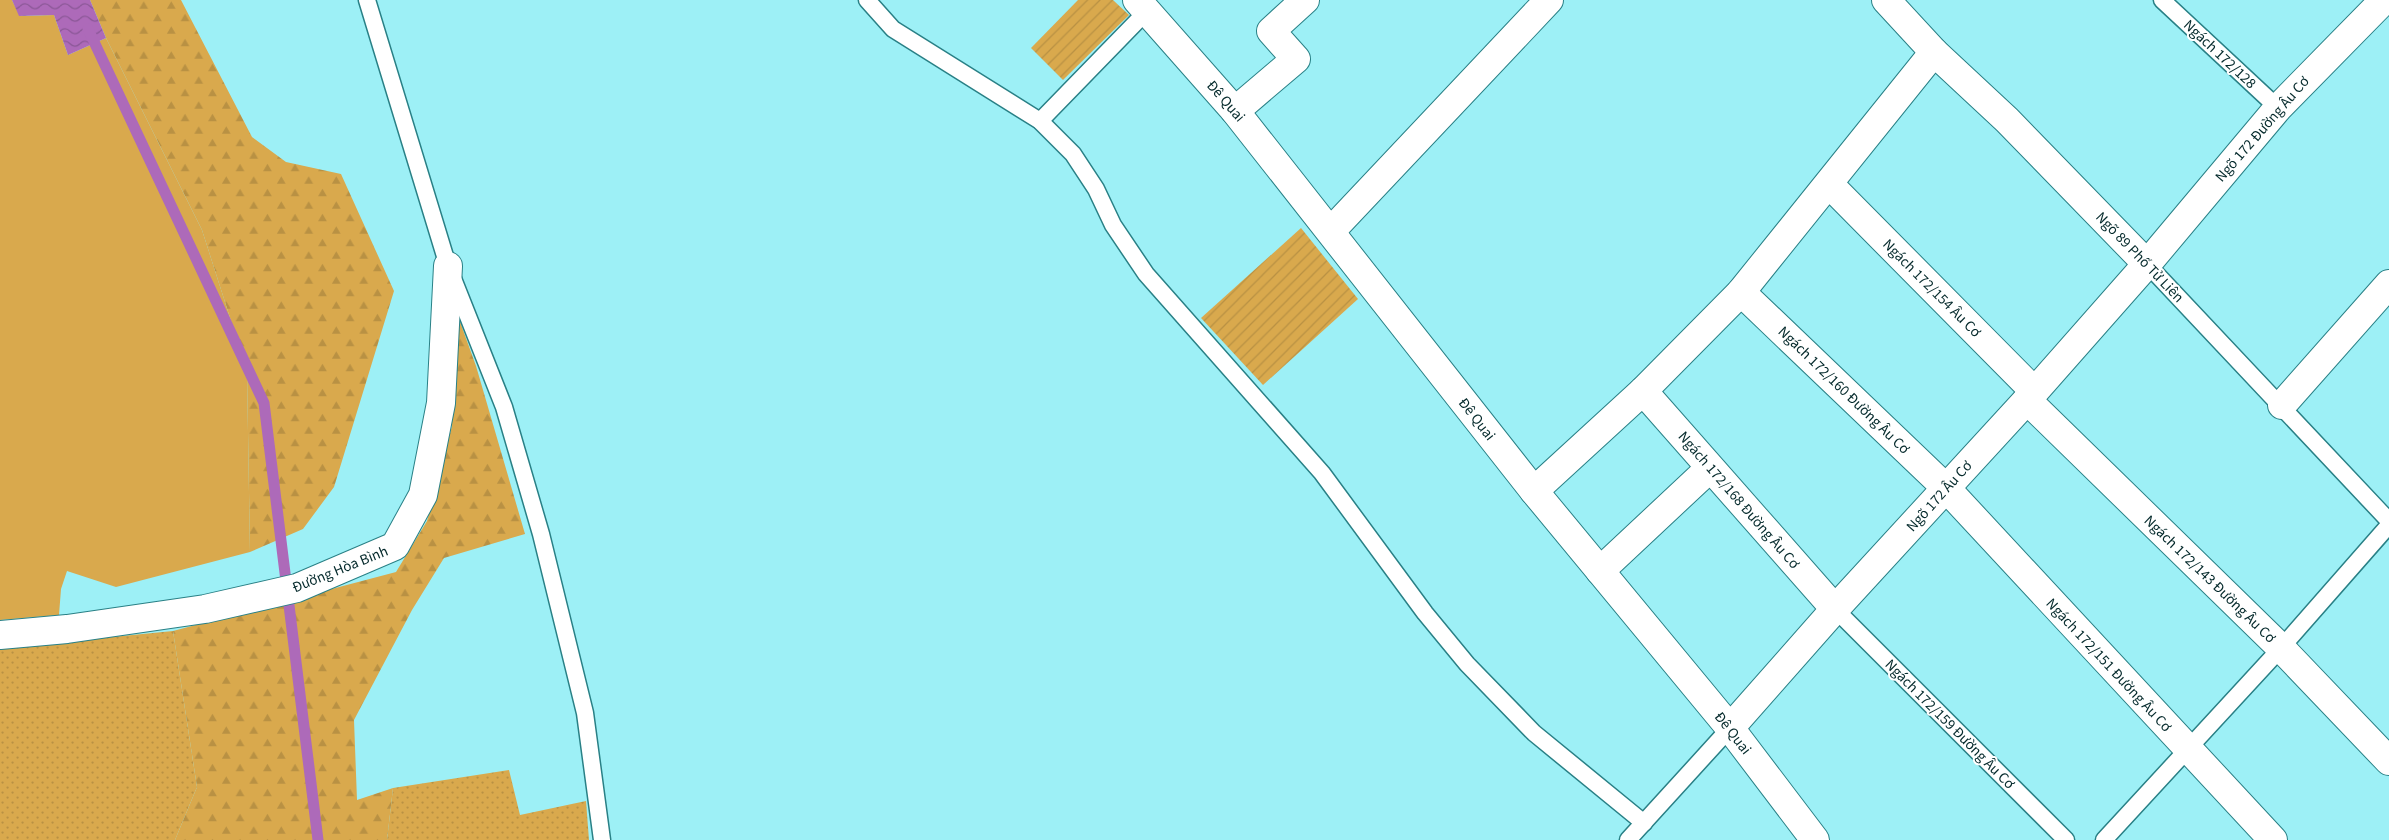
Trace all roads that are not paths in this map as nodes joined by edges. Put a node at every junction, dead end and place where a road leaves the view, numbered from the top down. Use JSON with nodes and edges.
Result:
{"nodes":[{"id":1,"x":367,"y":0,"type":"edge"},
{"id":2,"x":867,"y":0,"type":"edge"},
{"id":3,"x":1305,"y":0,"type":"edge"},
{"id":4,"x":1548,"y":0,"type":"edge"},
{"id":5,"x":1886,"y":0,"type":"edge"},
{"id":6,"x":2162,"y":0,"type":"edge"},
{"id":7,"x":2384,"y":0,"type":"edge"},
{"id":8,"x":1142,"y":6,"type":"edge"},
{"id":9,"x":1934,"y":52,"type":"junction"},
{"id":10,"x":2278,"y":108,"type":"junction"},
{"id":11,"x":1235,"y":111,"type":"junction"},
{"id":12,"x":1040,"y":121,"type":"junction"},
{"id":13,"x":1829,"y":184,"type":"junction"},
{"id":14,"x":1331,"y":231,"type":"junction"},
{"id":15,"x":2147,"y":264,"type":"junction"},
{"id":16,"x":448,"y":266,"type":"junction"},
{"id":17,"x":2389,"y":284,"type":"edge"},
{"id":18,"x":1741,"y":292,"type":"junction"},
{"id":19,"x":1643,"y":391,"type":"junction"},
{"id":20,"x":2031,"y":396,"type":"junction"},
{"id":21,"x":2282,"y":405,"type":"junction"},
{"id":22,"x":1710,"y":468,"type":"junction"},
{"id":23,"x":1946,"y":488,"type":"junction"},
{"id":24,"x":1534,"y":491,"type":"junction"},
{"id":25,"x":2389,"y":521,"type":"edge"},
{"id":26,"x":2389,"y":524,"type":"edge"},
{"id":27,"x":1600,"y":571,"type":"junction"},
{"id":28,"x":1834,"y":609,"type":"junction"},
{"id":29,"x":0,"y":635,"type":"edge"},
{"id":30,"x":2281,"y":648,"type":"junction"},
{"id":31,"x":1730,"y":728,"type":"junction"},
{"id":32,"x":2187,"y":750,"type":"junction"},
{"id":33,"x":2389,"y":761,"type":"edge"},
{"id":34,"x":1644,"y":823,"type":"junction"},
{"id":35,"x":602,"y":840,"type":"edge"},
{"id":36,"x":1628,"y":840,"type":"edge"},
{"id":37,"x":1815,"y":840,"type":"edge"},
{"id":38,"x":2066,"y":840,"type":"edge"},
{"id":39,"x":2104,"y":840,"type":"edge"},
{"id":40,"x":2273,"y":840,"type":"edge"}],
"edges":[{"from":1,"to":16,"type":"lane"},
{"from":2,"to":12,"type":"lane"},
{"from":3,"to":11,"type":"street"},
{"from":4,"to":14,"type":"street"},
{"from":5,"to":9,"type":"street","name":"Ngõ 89 Phố Tử Liên"},
{"from":6,"to":10,"type":"lane","name":"Ngách 172/128"},
{"from":7,"to":10,"type":"street","name":"Ngõ 172 Đường Âu Cơ"},
{"from":8,"to":11,"type":"street","name":"Đê Quai"},
{"from":8,"to":12,"type":"lane"},
{"from":9,"to":13,"type":"street"},
{"from":9,"to":15,"type":"street","name":"Ngõ 89 Phố Tử Liên"},
{"from":10,"to":15,"type":"street","name":"Ngõ 172 Đường Âu Cơ"},
{"from":11,"to":14,"type":"street","name":"Đê Quai"},
{"from":12,"to":34,"type":"lane"},
{"from":13,"to":18,"type":"street"},
{"from":13,"to":20,"type":"street","name":"Ngách 172/154 Âu Cơ"},
{"from":14,"to":24,"type":"street","name":"Đê Quai"},
{"from":15,"to":20,"type":"street","name":"Ngõ 172 Âu Cơ"},
{"from":15,"to":21,"type":"lane","name":"Ngõ 89 Phố Tử Liên"},
{"from":16,"to":29,"type":"street","name":"Đường Hòa Bình"},
{"from":16,"to":35,"type":"lane"},
{"from":17,"to":21,"type":"street"},
{"from":18,"to":19,"type":"street"},
{"from":18,"to":23,"type":"street","name":"Ngách 172/160 Đường Âu Cơ"},
{"from":19,"to":22,"type":"street","name":"Ngách 172/168 Đường Âu Cơ"},
{"from":19,"to":24,"type":"street"},
{"from":20,"to":23,"type":"street","name":"Ngõ 172 Âu Cơ"},
{"from":20,"to":30,"type":"street","name":"Ngách 172/143 Đường Âu Cơ"},
{"from":21,"to":25,"type":"lane","name":"Ngõ 89 Phố Tử Liên"},
{"from":22,"to":27,"type":"street"},
{"from":22,"to":28,"type":"street","name":"Ngách 172/168 Đường Âu Cơ"},
{"from":23,"to":28,"type":"street","name":"Ngõ 172 Âu Cơ"},
{"from":23,"to":32,"type":"street","name":"Ngách 172/151 Đường Âu Cơ"},
{"from":24,"to":27,"type":"street","name":"Đê Quai"},
{"from":26,"to":30,"type":"lane"},
{"from":27,"to":31,"type":"street","name":"Đê Quai"},
{"from":28,"to":31,"type":"street","name":"Ngõ 172 Âu Cơ"},
{"from":28,"to":38,"type":"lane","name":"Ngách 172/159 Đường Âu Cơ"},
{"from":30,"to":32,"type":"lane"},
{"from":30,"to":33,"type":"street","name":"Ngách 172/143 Đường Âu Cơ"},
{"from":31,"to":34,"type":"lane"},
{"from":31,"to":37,"type":"street","name":"Đê Quai"},
{"from":32,"to":39,"type":"lane"},
{"from":32,"to":40,"type":"street","name":"Ngách 172/151 Đường Âu Cơ"},
{"from":34,"to":36,"type":"lane"}]}
